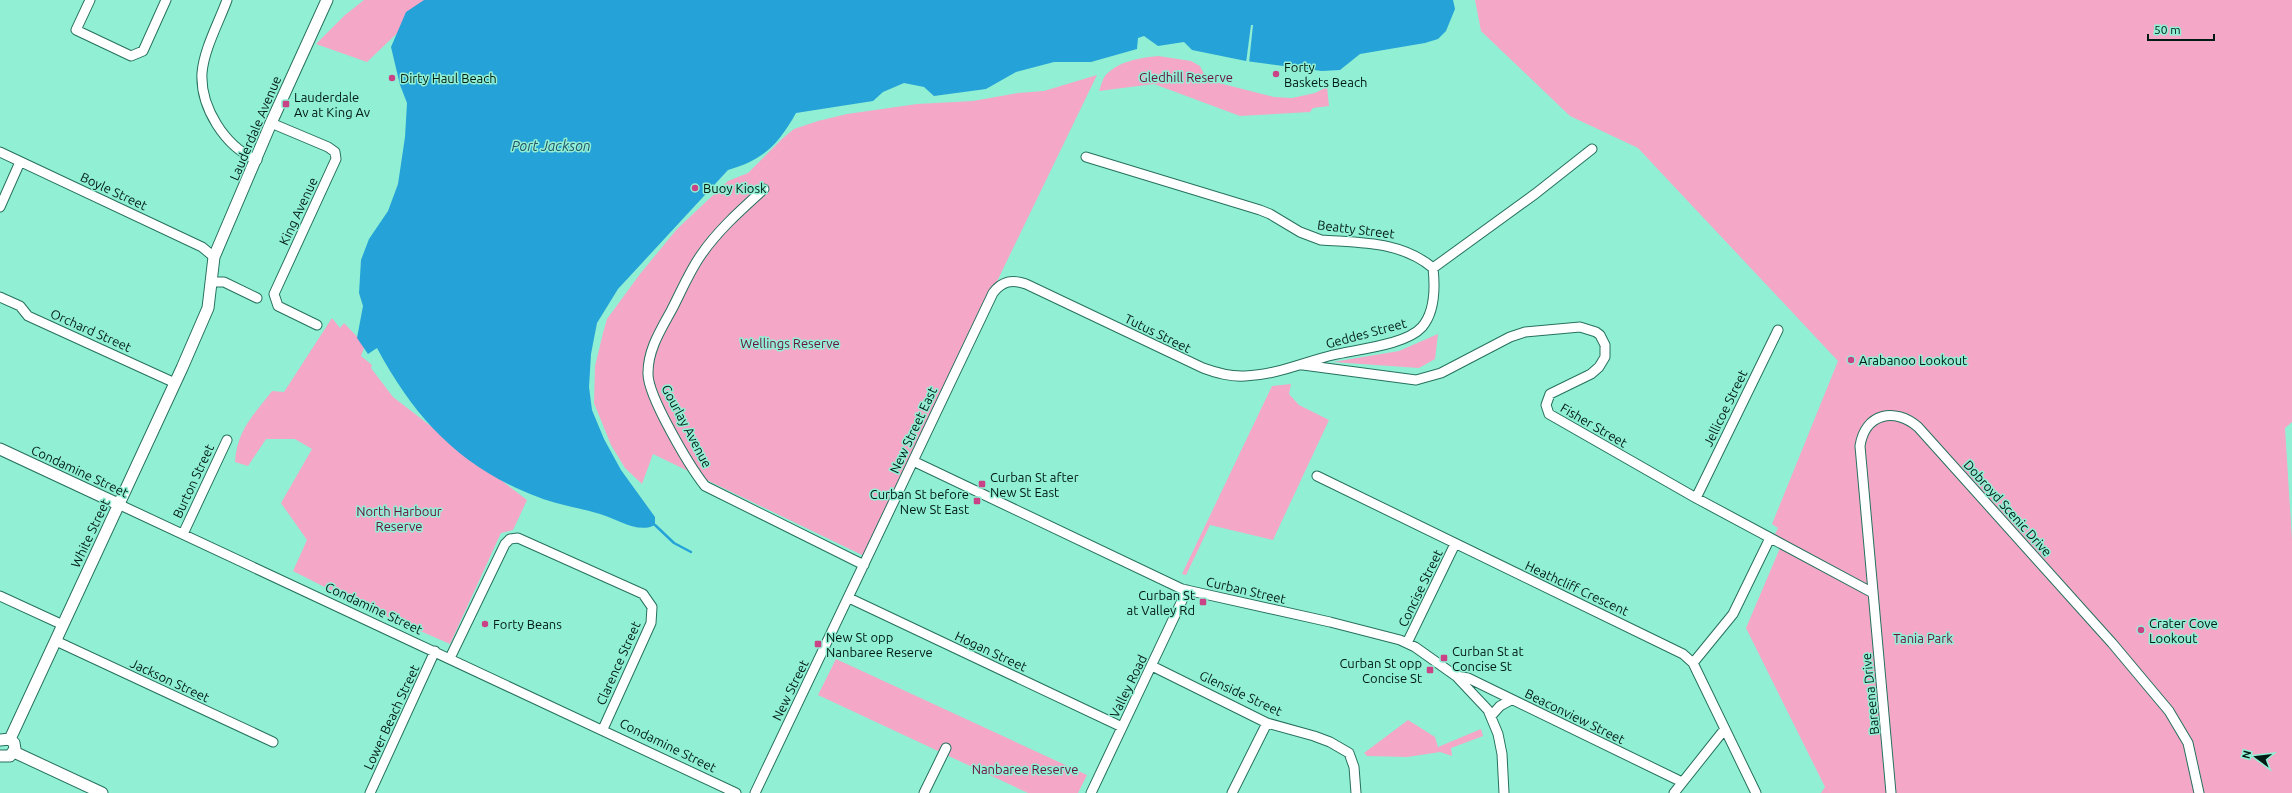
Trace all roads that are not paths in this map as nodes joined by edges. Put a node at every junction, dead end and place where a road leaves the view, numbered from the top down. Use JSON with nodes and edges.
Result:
{"nodes":[{"id":1,"x":90,"y":0,"type":"edge"},
{"id":2,"x":166,"y":0,"type":"edge"},
{"id":3,"x":227,"y":0,"type":"edge"},
{"id":4,"x":327,"y":0,"type":"edge"},
{"id":5,"x":271,"y":123,"type":"junction"},
{"id":6,"x":1592,"y":149,"type":"dead end"},
{"id":7,"x":0,"y":152,"type":"edge"},
{"id":8,"x":1086,"y":157,"type":"dead end"},
{"id":9,"x":257,"y":160,"type":"junction"},
{"id":10,"x":20,"y":162,"type":"junction"},
{"id":11,"x":764,"y":189,"type":"dead end"},
{"id":12,"x":0,"y":207,"type":"edge"},
{"id":13,"x":214,"y":257,"type":"junction"},
{"id":14,"x":1433,"y":268,"type":"junction"},
{"id":15,"x":212,"y":269,"type":"joint"},
{"id":16,"x":1010,"y":281,"type":"joint"},
{"id":17,"x":211,"y":282,"type":"junction"},
{"id":18,"x":0,"y":297,"type":"edge"},
{"id":19,"x":257,"y":298,"type":"dead end"},
{"id":20,"x":317,"y":325,"type":"dead end"},
{"id":21,"x":1778,"y":330,"type":"dead end"},
{"id":22,"x":1302,"y":365,"type":"junction"},
{"id":23,"x":175,"y":383,"type":"junction"},
{"id":24,"x":227,"y":440,"type":"dead end"},
{"id":25,"x":0,"y":449,"type":"edge"},
{"id":26,"x":913,"y":461,"type":"junction"},
{"id":27,"x":1317,"y":476,"type":"dead end"},
{"id":28,"x":1696,"y":498,"type":"junction"},
{"id":29,"x":118,"y":504,"type":"junction"},
{"id":30,"x":183,"y":534,"type":"junction"},
{"id":31,"x":1770,"y":538,"type":"junction"},
{"id":32,"x":1455,"y":544,"type":"junction"},
{"id":33,"x":864,"y":565,"type":"junction"},
{"id":34,"x":1187,"y":590,"type":"junction"},
{"id":35,"x":1873,"y":594,"type":"junction"},
{"id":36,"x":0,"y":596,"type":"edge"},
{"id":37,"x":849,"y":598,"type":"junction"},
{"id":38,"x":62,"y":625,"type":"junction"},
{"id":39,"x":56,"y":641,"type":"junction"},
{"id":40,"x":1407,"y":643,"type":"junction"},
{"id":41,"x":435,"y":651,"type":"junction"},
{"id":42,"x":450,"y":658,"type":"junction"},
{"id":43,"x":1693,"y":663,"type":"junction"},
{"id":44,"x":1152,"y":666,"type":"junction"},
{"id":45,"x":1456,"y":676,"type":"junction"},
{"id":46,"x":1511,"y":700,"type":"junction"},
{"id":47,"x":1491,"y":716,"type":"junction"},
{"id":48,"x":1267,"y":723,"type":"junction"},
{"id":49,"x":1122,"y":728,"type":"junction"},
{"id":50,"x":603,"y":729,"type":"junction"},
{"id":51,"x":1724,"y":730,"type":"junction"},
{"id":52,"x":5,"y":740,"type":"edge"},
{"id":53,"x":273,"y":742,"type":"dead end"},
{"id":54,"x":946,"y":748,"type":"dead end"},
{"id":55,"x":14,"y":752,"type":"junction"},
{"id":56,"x":0,"y":758,"type":"edge"},
{"id":57,"x":1682,"y":782,"type":"junction"},
{"id":58,"x":1356,"y":792,"type":"edge"},
{"id":59,"x":102,"y":793,"type":"edge"},
{"id":60,"x":370,"y":793,"type":"edge"},
{"id":61,"x":736,"y":793,"type":"edge"},
{"id":62,"x":755,"y":793,"type":"edge"},
{"id":63,"x":924,"y":793,"type":"edge"},
{"id":64,"x":1092,"y":793,"type":"edge"},
{"id":65,"x":1232,"y":793,"type":"edge"},
{"id":66,"x":1504,"y":793,"type":"edge"},
{"id":67,"x":1674,"y":793,"type":"edge"},
{"id":68,"x":1756,"y":793,"type":"edge"},
{"id":69,"x":1891,"y":793,"type":"edge"},
{"id":70,"x":2199,"y":793,"type":"edge"}],
"edges":[{"from":1,"to":2,"type":"street"},
{"from":3,"to":9,"type":"street"},
{"from":4,"to":5,"type":"street","name":"Lauderdale Avenue"},
{"from":5,"to":9,"type":"street","name":"Lauderdale Avenue"},
{"from":5,"to":20,"type":"street","name":"King Avenue"},
{"from":6,"to":14,"type":"street"},
{"from":7,"to":10,"type":"street","name":"Boyle Street"},
{"from":8,"to":14,"type":"street","name":"Beatty Street"},
{"from":9,"to":13,"type":"street","name":"Lauderdale Avenue"},
{"from":10,"to":12,"type":"street"},
{"from":10,"to":13,"type":"street","name":"Boyle Street"},
{"from":11,"to":33,"type":"street","name":"Gourlay Avenue"},
{"from":13,"to":15,"type":"street","name":"Lauderdale Avenue"},
{"from":14,"to":22,"type":"street","name":"Geddes Street"},
{"from":15,"to":17,"type":"street","name":"White Street"},
{"from":16,"to":22,"type":"street","name":"Tutus Street"},
{"from":16,"to":26,"type":"street","name":"New Street East"},
{"from":17,"to":19,"type":"street"},
{"from":17,"to":23,"type":"street","name":"White Street"},
{"from":18,"to":23,"type":"street","name":"Orchard Street"},
{"from":21,"to":28,"type":"street","name":"Jellicoe Street"},
{"from":22,"to":28,"type":"street","name":"Fisher Street"},
{"from":23,"to":29,"type":"street","name":"White Street"},
{"from":24,"to":30,"type":"street","name":"Burton Street"},
{"from":25,"to":29,"type":"street","name":"Condamine Street"},
{"from":26,"to":33,"type":"street","name":"New Street East"},
{"from":26,"to":34,"type":"street","name":"Curban Street"},
{"from":27,"to":32,"type":"street","name":"Heathcliff Crescent"},
{"from":28,"to":31,"type":"street","name":"Fisher Street"},
{"from":29,"to":30,"type":"street","name":"Condamine Street"},
{"from":29,"to":38,"type":"street","name":"White Street"},
{"from":30,"to":41,"type":"street","name":"Condamine Street"},
{"from":31,"to":35,"type":"street","name":"Fisher Street"},
{"from":31,"to":43,"type":"street"},
{"from":32,"to":40,"type":"street","name":"Concise Street"},
{"from":32,"to":43,"type":"street","name":"Heathcliff Crescent"},
{"from":33,"to":37,"type":"street","name":"New Street East"},
{"from":34,"to":40,"type":"street","name":"Curban Street"},
{"from":34,"to":44,"type":"street","name":"Valley Road"},
{"from":35,"to":69,"type":"street","name":"Bareena Drive"},
{"from":35,"to":70,"type":"street","name":"Dobroyd Scenic Drive"},
{"from":36,"to":38,"type":"street"},
{"from":37,"to":49,"type":"street","name":"Hogan Street"},
{"from":37,"to":62,"type":"street","name":"New Street"},
{"from":38,"to":39,"type":"street","name":"White Street"},
{"from":39,"to":52,"type":"street","name":"White Street"},
{"from":39,"to":53,"type":"street","name":"Jackson Street"},
{"from":40,"to":45,"type":"street","name":"Curban Street"},
{"from":41,"to":42,"type":"street","name":"Condamine Street"},
{"from":41,"to":60,"type":"street","name":"Lower Beach Street"},
{"from":42,"to":50,"type":"street","name":"Condamine Street"},
{"from":42,"to":50,"type":"street","name":"Clarence Street"},
{"from":43,"to":51,"type":"street","name":"Heathcliff Crescent"},
{"from":44,"to":48,"type":"street","name":"Glenside Street"},
{"from":44,"to":49,"type":"street","name":"Valley Road"},
{"from":45,"to":46,"type":"street","name":"Beaconview Street"},
{"from":45,"to":47,"type":"street","name":"Curban Street"},
{"from":46,"to":47,"type":"street"},
{"from":46,"to":57,"type":"street","name":"Beaconview Street"},
{"from":47,"to":66,"type":"street","name":"Curban Street"},
{"from":48,"to":58,"type":"street","name":"Glenside Street"},
{"from":48,"to":65,"type":"street"},
{"from":49,"to":64,"type":"street","name":"Valley Road"},
{"from":50,"to":61,"type":"street","name":"Condamine Street"},
{"from":51,"to":57,"type":"street"},
{"from":51,"to":68,"type":"street","name":"Heathcliff Crescent"},
{"from":52,"to":55,"type":"street"},
{"from":54,"to":63,"type":"street"},
{"from":55,"to":56,"type":"street"},
{"from":55,"to":59,"type":"street"},
{"from":57,"to":67,"type":"street"}]}
